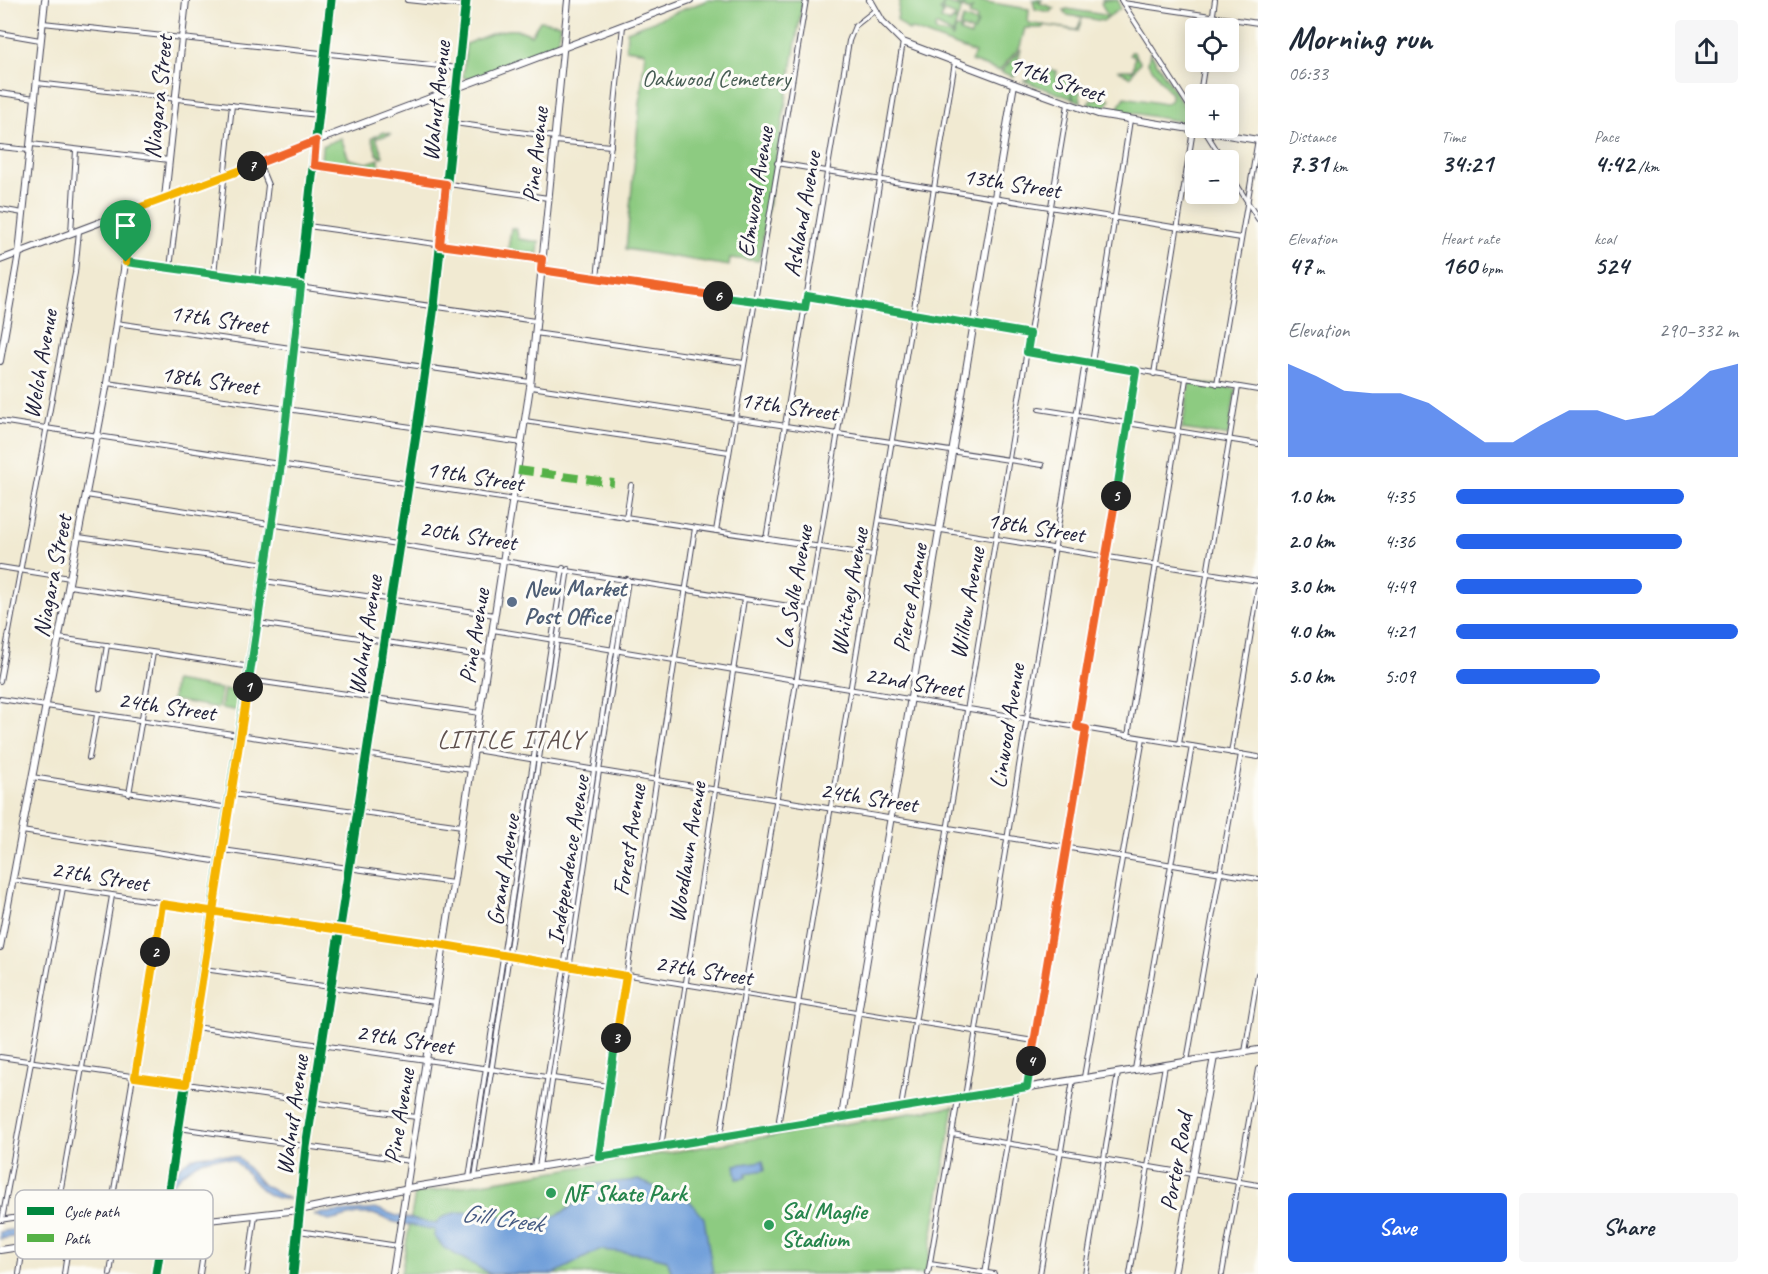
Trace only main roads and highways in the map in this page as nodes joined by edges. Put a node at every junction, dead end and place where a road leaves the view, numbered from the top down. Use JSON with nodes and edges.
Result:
{"nodes":[{"id":1,"x":331,"y":0,"type":"edge"},
{"id":2,"x":466,"y":3,"type":"edge"},
{"id":3,"x":168,"y":1190,"type":"edge"},
{"id":4,"x":158,"y":1259,"type":"edge"},
{"id":5,"x":156,"y":1274,"type":"edge"},
{"id":6,"x":293,"y":1274,"type":"edge"}],
"edges":[{"from":1,"to":3,"type":"main road"},
{"from":2,"to":6,"type":"main road","name":"Walnut Avenue"},
{"from":4,"to":5,"type":"main road"}]}
